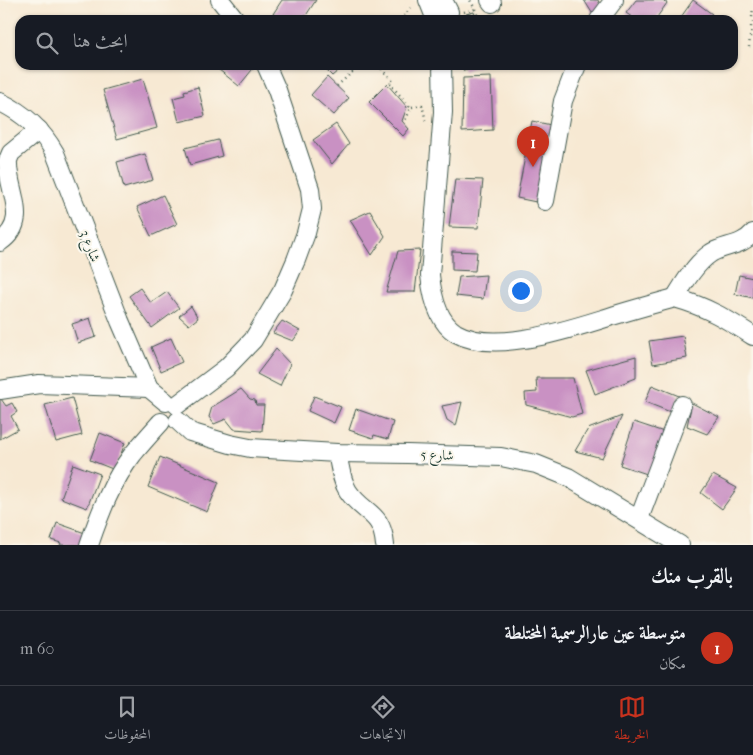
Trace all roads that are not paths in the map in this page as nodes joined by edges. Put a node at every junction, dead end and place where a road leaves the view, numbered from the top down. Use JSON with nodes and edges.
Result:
{"nodes":[{"id":1,"x":220,"y":0,"type":"edge"},
{"id":2,"x":428,"y":0,"type":"edge"},
{"id":3,"x":614,"y":0,"type":"edge"},
{"id":4,"x":443,"y":11,"type":"edge"},
{"id":5,"x":232,"y":15,"type":"edge"},
{"id":6,"x":603,"y":15,"type":"edge"},
{"id":7,"x":268,"y":70,"type":"edge"},
{"id":8,"x":442,"y":70,"type":"edge"},
{"id":9,"x":575,"y":70,"type":"edge"},
{"id":10,"x":0,"y":102,"type":"edge"},
{"id":11,"x":38,"y":130,"type":"junction"},
{"id":12,"x":545,"y":201,"type":"dead end"},
{"id":13,"x":753,"y":233,"type":"edge"},
{"id":14,"x":0,"y":242,"type":"edge"},
{"id":15,"x":675,"y":298,"type":"junction"},
{"id":16,"x":753,"y":336,"type":"edge"},
{"id":17,"x":149,"y":388,"type":"junction"},
{"id":18,"x":0,"y":390,"type":"edge"},
{"id":19,"x":682,"y":405,"type":"dead end"},
{"id":20,"x":170,"y":412,"type":"junction"},
{"id":21,"x":338,"y":454,"type":"junction"},
{"id":22,"x":639,"y":519,"type":"junction"},
{"id":23,"x":89,"y":545,"type":"edge"},
{"id":24,"x":385,"y":545,"type":"edge"},
{"id":25,"x":680,"y":545,"type":"edge"}],
"edges":[{"from":1,"to":5,"type":"street"},
{"from":2,"to":4,"type":"street"},
{"from":3,"to":6,"type":"street"},
{"from":7,"to":20,"type":"street"},
{"from":8,"to":15,"type":"street"},
{"from":9,"to":12,"type":"street"},
{"from":10,"to":11,"type":"street","name":"شارع 3"},
{"from":11,"to":14,"type":"street"},
{"from":11,"to":17,"type":"street","name":"شارع 3"},
{"from":13,"to":15,"type":"street"},
{"from":15,"to":16,"type":"street"},
{"from":17,"to":18,"type":"street"},
{"from":17,"to":20,"type":"street","name":"شارع 3"},
{"from":19,"to":22,"type":"street"},
{"from":20,"to":21,"type":"street","name":"شارع 5"},
{"from":20,"to":23,"type":"street"},
{"from":21,"to":22,"type":"street","name":"شارع 5"},
{"from":21,"to":24,"type":"street"},
{"from":22,"to":25,"type":"street","name":"شارع 5"}]}
